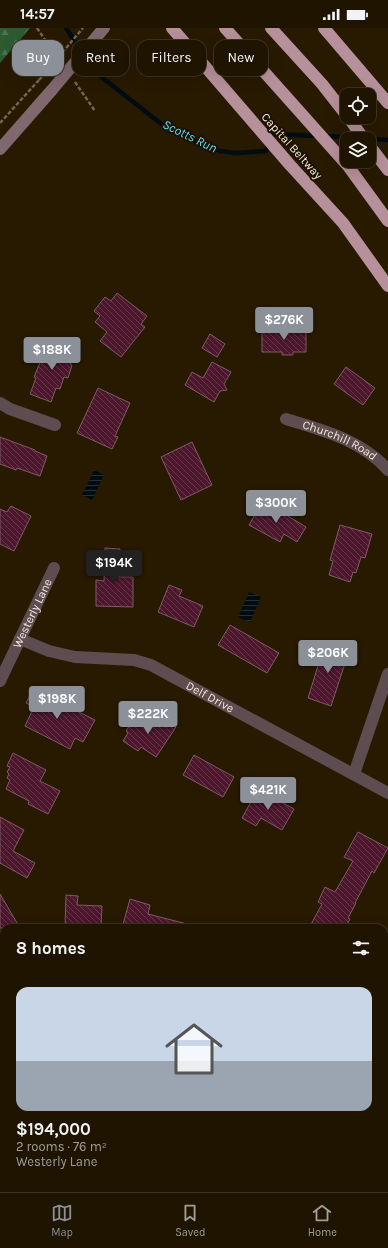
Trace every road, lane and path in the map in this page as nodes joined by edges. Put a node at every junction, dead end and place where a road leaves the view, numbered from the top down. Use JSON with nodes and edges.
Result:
{"nodes":[{"id":1,"x":83,"y":28,"type":"edge"},
{"id":2,"x":104,"y":28,"type":"edge"},
{"id":3,"x":172,"y":28,"type":"edge"},
{"id":4,"x":225,"y":28,"type":"edge"},
{"id":5,"x":271,"y":28,"type":"edge"},
{"id":6,"x":324,"y":28,"type":"edge"},
{"id":7,"x":388,"y":103,"type":"edge"},
{"id":8,"x":340,"y":108,"type":"edge"},
{"id":9,"x":0,"y":122,"type":"edge"},
{"id":10,"x":352,"y":124,"type":"edge"},
{"id":11,"x":359,"y":132,"type":"edge"},
{"id":12,"x":0,"y":149,"type":"edge"},
{"id":13,"x":376,"y":154,"type":"edge"},
{"id":14,"x":388,"y":170,"type":"edge"},
{"id":15,"x":388,"y":221,"type":"edge"},
{"id":16,"x":388,"y":286,"type":"edge"},
{"id":17,"x":0,"y":403,"type":"edge"},
{"id":18,"x":286,"y":419,"type":"dead end"},
{"id":19,"x":55,"y":425,"type":"dead end"},
{"id":20,"x":388,"y":470,"type":"edge"},
{"id":21,"x":54,"y":568,"type":"dead end"},
{"id":22,"x":20,"y":639,"type":"junction"},
{"id":23,"x":388,"y":674,"type":"edge"},
{"id":24,"x":0,"y":681,"type":"edge"},
{"id":25,"x":354,"y":774,"type":"junction"},
{"id":26,"x":388,"y":793,"type":"edge"}],
"edges":[{"from":1,"to":9,"type":"path","bridge":true},
{"from":2,"to":12,"type":"main road","bridge":true},
{"from":3,"to":16,"type":"highway","name":"Capital Beltway"},
{"from":4,"to":15,"type":"highway"},
{"from":5,"to":8,"type":"highway"},
{"from":6,"to":7,"type":"highway"},
{"from":10,"to":11,"type":"highway"},
{"from":13,"to":14,"type":"highway"},
{"from":17,"to":19,"type":"street"},
{"from":18,"to":20,"type":"street","name":"Churchill Road"},
{"from":21,"to":22,"type":"street","name":"Westerly Lane"},
{"from":22,"to":24,"type":"street","name":"Westerly Lane"},
{"from":22,"to":25,"type":"street","name":"Delf Drive"},
{"from":23,"to":25,"type":"street"},
{"from":25,"to":26,"type":"street","name":"Delf Drive"}]}
